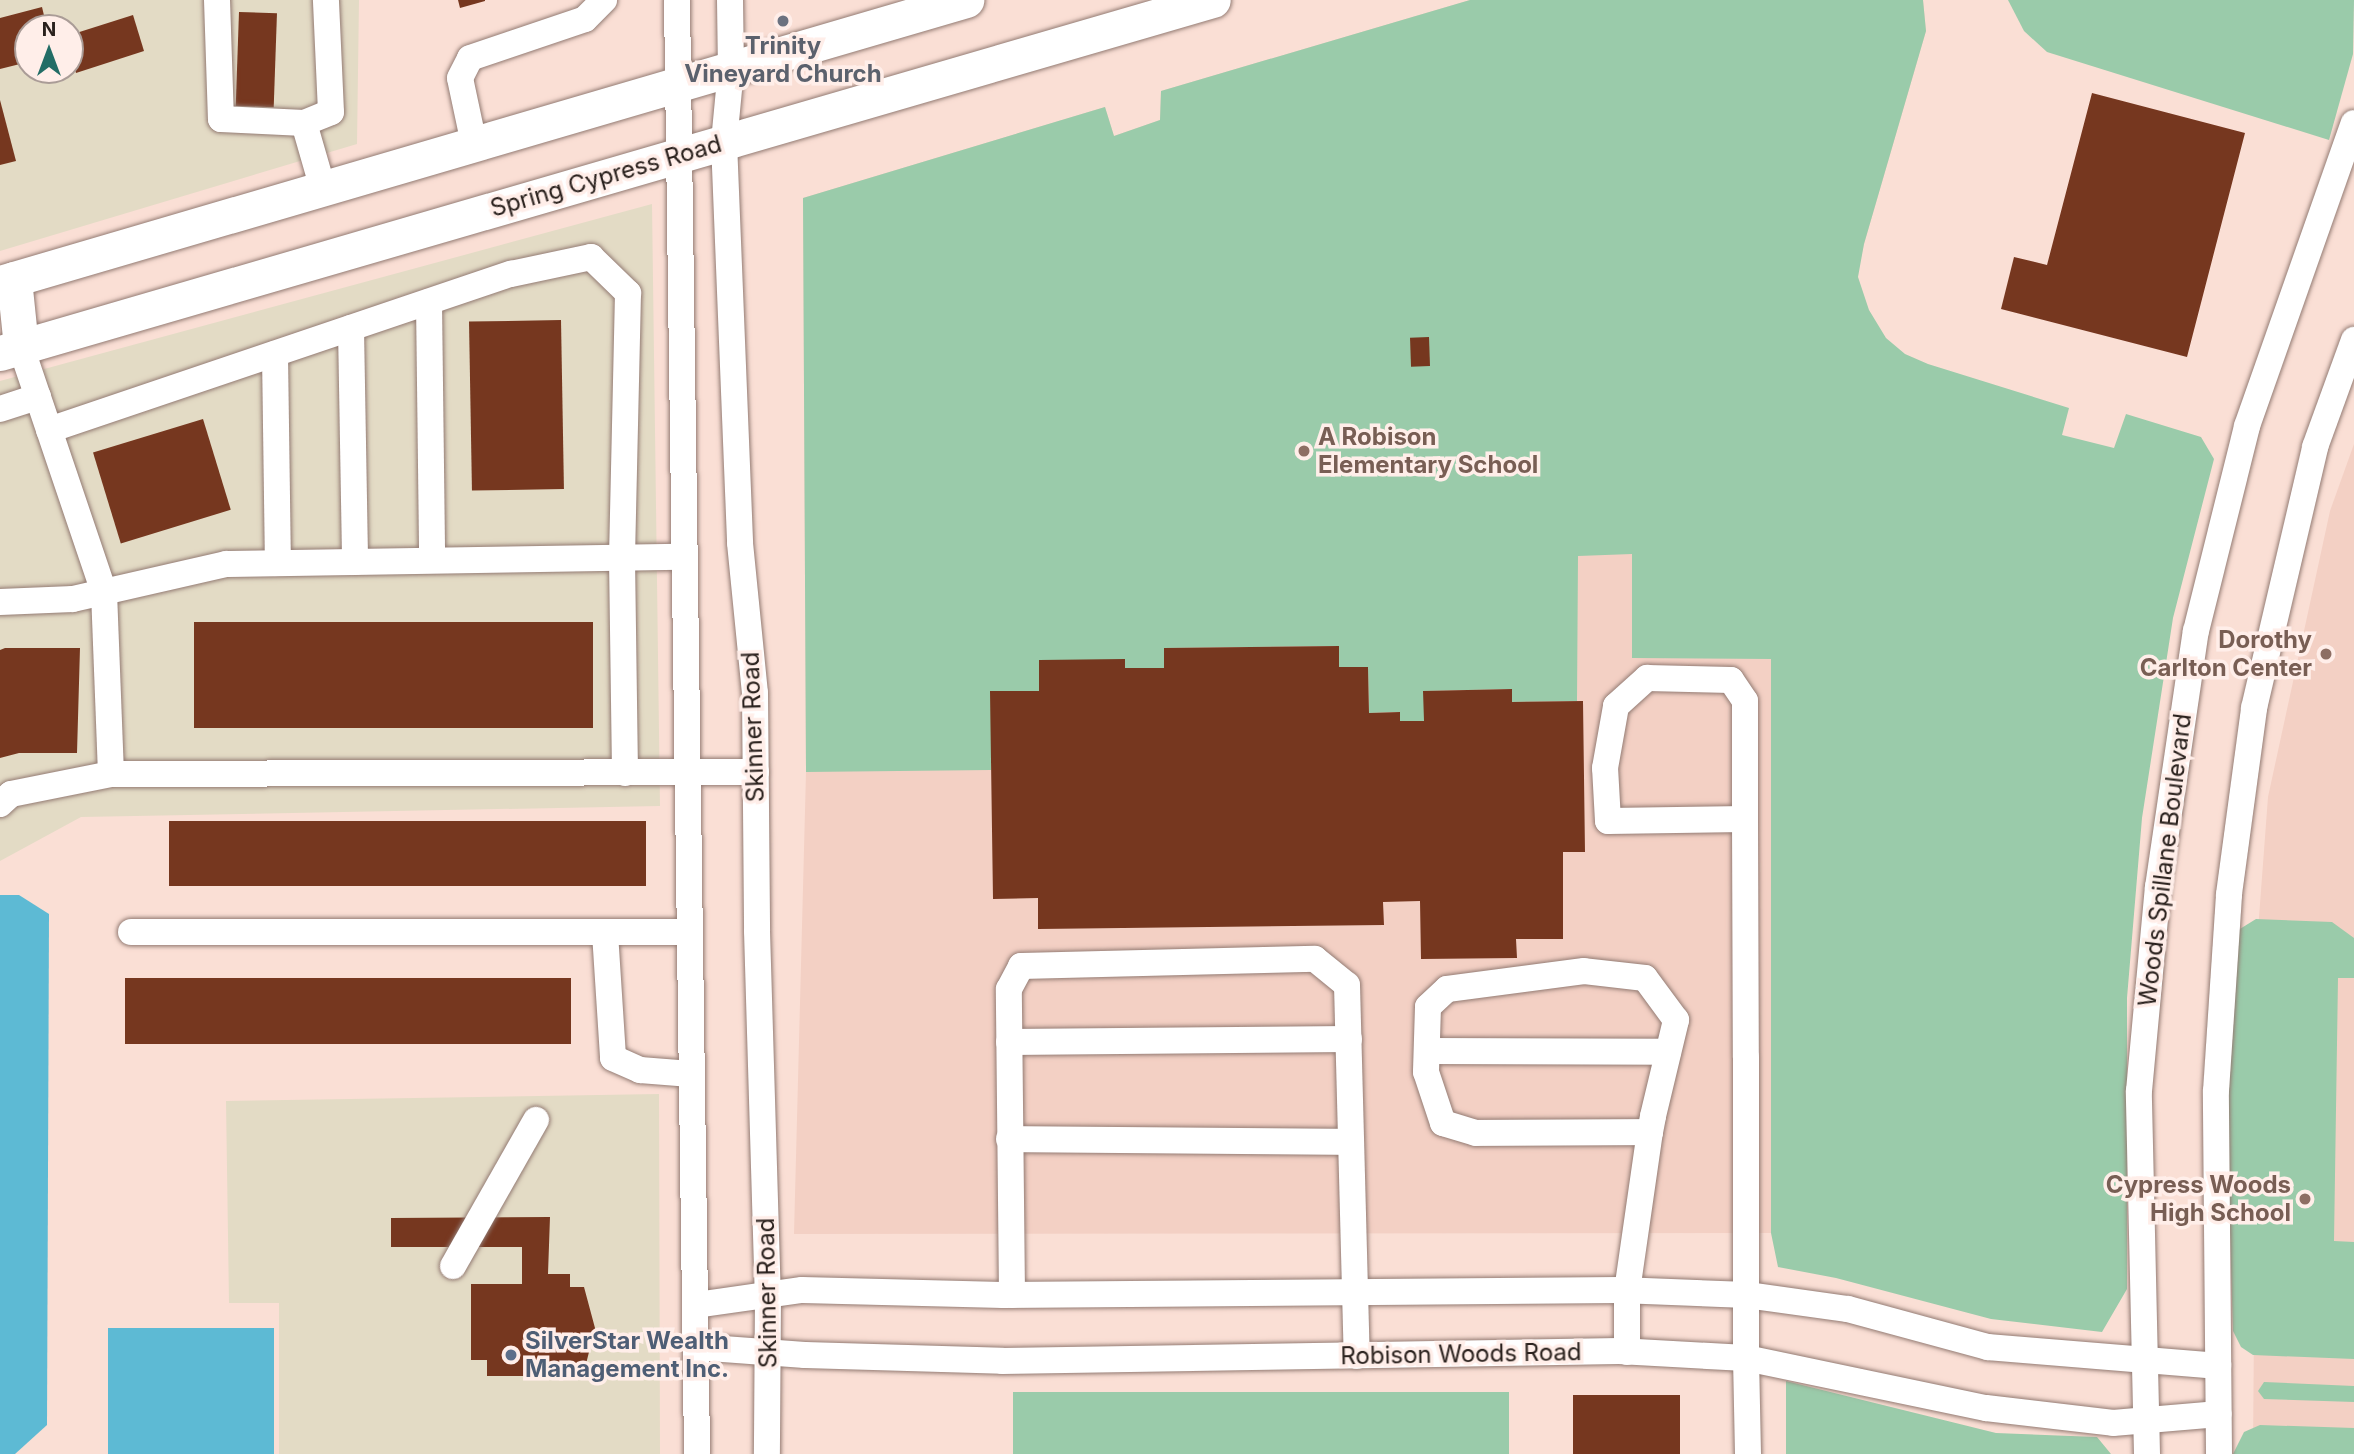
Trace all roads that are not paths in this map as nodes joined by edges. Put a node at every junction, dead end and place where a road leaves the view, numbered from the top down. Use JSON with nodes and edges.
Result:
{"nodes":[{"id":1,"x":217,"y":0,"type":"edge"},
{"id":2,"x":326,"y":0,"type":"edge"},
{"id":3,"x":604,"y":0,"type":"edge"},
{"id":4,"x":677,"y":0,"type":"edge"},
{"id":5,"x":730,"y":0,"type":"edge"},
{"id":6,"x":967,"y":0,"type":"edge"},
{"id":7,"x":1213,"y":0,"type":"edge"},
{"id":8,"x":731,"y":69,"type":"junction"},
{"id":9,"x":678,"y":85,"type":"junction"},
{"id":10,"x":304,"y":123,"type":"junction"},
{"id":11,"x":2354,"y":123,"type":"edge"},
{"id":12,"x":724,"y":142,"type":"junction"},
{"id":13,"x":474,"y":144,"type":"junction"},
{"id":14,"x":679,"y":155,"type":"junction"},
{"id":15,"x":323,"y":189,"type":"junction"},
{"id":16,"x":7,"y":281,"type":"edge"},
{"id":17,"x":429,"y":302,"type":"junction"},
{"id":18,"x":351,"y":328,"type":"junction"},
{"id":19,"x":2354,"y":340,"type":"edge"},
{"id":20,"x":10,"y":350,"type":"edge"},
{"id":21,"x":275,"y":354,"type":"junction"},
{"id":22,"x":38,"y":397,"type":"junction"},
{"id":23,"x":0,"y":409,"type":"edge"},
{"id":24,"x":49,"y":430,"type":"junction"},
{"id":25,"x":683,"y":557,"type":"junction"},
{"id":26,"x":622,"y":558,"type":"junction"},
{"id":27,"x":432,"y":560,"type":"junction"},
{"id":28,"x":355,"y":562,"type":"junction"},
{"id":29,"x":278,"y":563,"type":"junction"},
{"id":30,"x":104,"y":592,"type":"junction"},
{"id":31,"x":1,"y":599,"type":"edge"},
{"id":32,"x":756,"y":772,"type":"junction"},
{"id":33,"x":625,"y":773,"type":"junction"},
{"id":34,"x":685,"y":773,"type":"junction"},
{"id":35,"x":111,"y":774,"type":"junction"},
{"id":36,"x":0,"y":804,"type":"edge"},
{"id":37,"x":1745,"y":819,"type":"junction"},
{"id":38,"x":131,"y":932,"type":"dead end"},
{"id":39,"x":689,"y":932,"type":"junction"},
{"id":40,"x":605,"y":933,"type":"junction"},
{"id":41,"x":1349,"y":1039,"type":"junction"},
{"id":42,"x":1009,"y":1042,"type":"junction"},
{"id":43,"x":1427,"y":1051,"type":"junction"},
{"id":44,"x":1668,"y":1052,"type":"junction"},
{"id":45,"x":691,"y":1074,"type":"junction"},
{"id":46,"x":536,"y":1120,"type":"dead end"},
{"id":47,"x":1650,"y":1132,"type":"junction"},
{"id":48,"x":1009,"y":1139,"type":"junction"},
{"id":49,"x":1352,"y":1142,"type":"junction"},
{"id":50,"x":453,"y":1266,"type":"dead end"},
{"id":51,"x":1626,"y":1291,"type":"junction"},
{"id":52,"x":1357,"y":1293,"type":"junction"},
{"id":53,"x":768,"y":1295,"type":"junction"},
{"id":54,"x":1012,"y":1295,"type":"junction"},
{"id":55,"x":1746,"y":1295,"type":"junction"},
{"id":56,"x":696,"y":1305,"type":"junction"},
{"id":57,"x":696,"y":1347,"type":"junction"},
{"id":58,"x":769,"y":1352,"type":"junction"},
{"id":59,"x":1627,"y":1352,"type":"junction"},
{"id":60,"x":1357,"y":1356,"type":"junction"},
{"id":61,"x":1746,"y":1357,"type":"junction"},
{"id":62,"x":2146,"y":1359,"type":"junction"},
{"id":63,"x":2218,"y":1366,"type":"junction"},
{"id":64,"x":2219,"y":1414,"type":"junction"},
{"id":65,"x":2147,"y":1419,"type":"junction"},
{"id":66,"x":696,"y":1454,"type":"edge"},
{"id":67,"x":767,"y":1454,"type":"edge"},
{"id":68,"x":1748,"y":1454,"type":"edge"},
{"id":69,"x":2147,"y":1454,"type":"edge"},
{"id":70,"x":2219,"y":1454,"type":"edge"}],
"edges":[{"from":1,"to":10,"type":"street"},
{"from":2,"to":10,"type":"street"},
{"from":3,"to":13,"type":"street"},
{"from":4,"to":9,"type":"street"},
{"from":5,"to":8,"type":"street","name":"Skinner Road"},
{"from":6,"to":8,"type":"main road"},
{"from":7,"to":12,"type":"main road","name":"Spring Cypress Road"},
{"from":8,"to":9,"type":"main road"},
{"from":8,"to":12,"type":"street","name":"Skinner Road"},
{"from":9,"to":13,"type":"main road"},
{"from":9,"to":14,"type":"street"},
{"from":10,"to":15,"type":"street"},
{"from":11,"to":62,"type":"street","name":"Woods Spillane Boulevard"},
{"from":12,"to":14,"type":"main road","name":"Spring Cypress Road"},
{"from":12,"to":32,"type":"street","name":"Skinner Road"},
{"from":13,"to":15,"type":"main road"},
{"from":14,"to":20,"type":"main road","name":"Spring Cypress Road"},
{"from":14,"to":25,"type":"street"},
{"from":15,"to":16,"type":"main road"},
{"from":16,"to":20,"type":"main road"},
{"from":17,"to":18,"type":"street"},
{"from":17,"to":26,"type":"street"},
{"from":17,"to":27,"type":"street"},
{"from":18,"to":21,"type":"street"},
{"from":18,"to":28,"type":"street"},
{"from":19,"to":63,"type":"street"},
{"from":20,"to":22,"type":"street"},
{"from":21,"to":24,"type":"street"},
{"from":21,"to":29,"type":"street"},
{"from":22,"to":23,"type":"street"},
{"from":22,"to":24,"type":"street"},
{"from":24,"to":30,"type":"street"},
{"from":25,"to":26,"type":"street"},
{"from":25,"to":34,"type":"street"},
{"from":26,"to":27,"type":"street"},
{"from":26,"to":33,"type":"street"},
{"from":27,"to":28,"type":"street"},
{"from":28,"to":29,"type":"street"},
{"from":29,"to":30,"type":"street"},
{"from":30,"to":31,"type":"street"},
{"from":30,"to":35,"type":"street"},
{"from":32,"to":34,"type":"street"},
{"from":32,"to":53,"type":"street","name":"Skinner Road"},
{"from":33,"to":34,"type":"street"},
{"from":33,"to":35,"type":"street"},
{"from":34,"to":39,"type":"street"},
{"from":35,"to":36,"type":"street"},
{"from":37,"to":37,"type":"street"},
{"from":37,"to":55,"type":"street"},
{"from":38,"to":40,"type":"street"},
{"from":39,"to":40,"type":"street"},
{"from":39,"to":45,"type":"street"},
{"from":40,"to":45,"type":"street"},
{"from":41,"to":42,"type":"street"},
{"from":41,"to":42,"type":"street"},
{"from":41,"to":49,"type":"street"},
{"from":42,"to":48,"type":"street"},
{"from":43,"to":44,"type":"street"},
{"from":43,"to":44,"type":"street"},
{"from":43,"to":47,"type":"street"},
{"from":44,"to":47,"type":"street"},
{"from":45,"to":56,"type":"street"},
{"from":46,"to":50,"type":"street"},
{"from":47,"to":51,"type":"street"},
{"from":48,"to":49,"type":"street"},
{"from":48,"to":54,"type":"street"},
{"from":49,"to":52,"type":"street"},
{"from":51,"to":52,"type":"street"},
{"from":51,"to":55,"type":"street"},
{"from":51,"to":59,"type":"street"},
{"from":52,"to":54,"type":"street"},
{"from":52,"to":60,"type":"street"},
{"from":53,"to":54,"type":"street"},
{"from":53,"to":56,"type":"street"},
{"from":53,"to":58,"type":"street","name":"Skinner Road"},
{"from":55,"to":61,"type":"street"},
{"from":55,"to":62,"type":"street"},
{"from":56,"to":57,"type":"street"},
{"from":57,"to":58,"type":"street","name":"Robison Woods Road"},
{"from":57,"to":66,"type":"street"},
{"from":58,"to":60,"type":"street","name":"Robison Woods Road"},
{"from":58,"to":67,"type":"street","name":"Skinner Road"},
{"from":59,"to":60,"type":"street","name":"Robison Woods Road"},
{"from":59,"to":61,"type":"street","name":"Robison Woods Road"},
{"from":61,"to":65,"type":"street","name":"Robison Woods Road"},
{"from":61,"to":68,"type":"street"},
{"from":62,"to":63,"type":"street"},
{"from":62,"to":65,"type":"street","name":"Woods Spillane Boulevard"},
{"from":63,"to":64,"type":"street"},
{"from":64,"to":65,"type":"street","name":"Robison Woods Road"},
{"from":64,"to":70,"type":"street"},
{"from":65,"to":69,"type":"street","name":"Woods Spillane Boulevard"}]}
